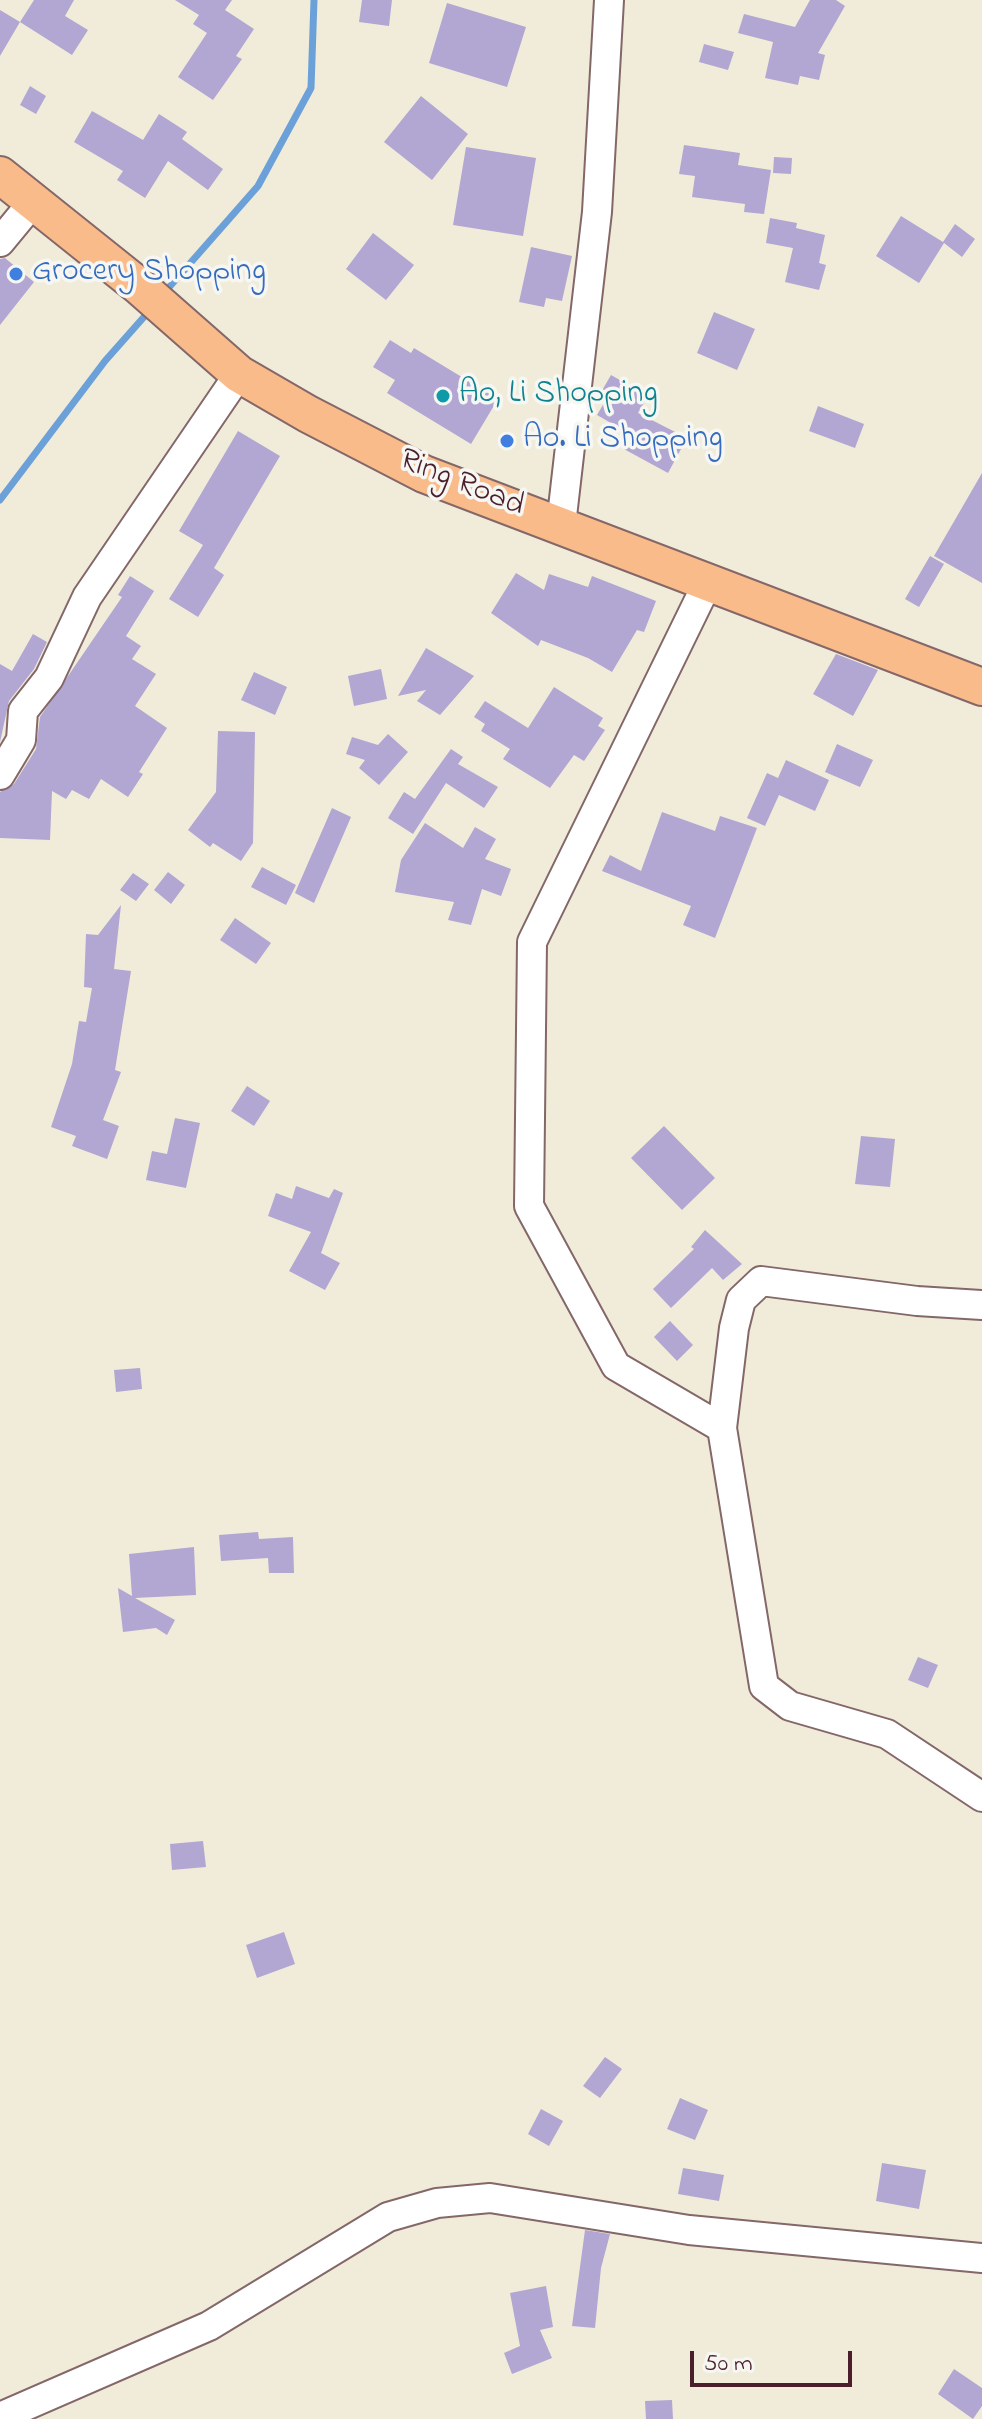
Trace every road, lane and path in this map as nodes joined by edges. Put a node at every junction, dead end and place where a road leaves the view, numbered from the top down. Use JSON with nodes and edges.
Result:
{"nodes":[{"id":1,"x":609,"y":0,"type":"edge"},
{"id":2,"x":0,"y":175,"type":"edge"},
{"id":3,"x":33,"y":202,"type":"junction"},
{"id":4,"x":0,"y":242,"type":"edge"},
{"id":5,"x":239,"y":374,"type":"junction"},
{"id":6,"x":561,"y":525,"type":"junction"},
{"id":7,"x":707,"y":584,"type":"junction"},
{"id":8,"x":982,"y":687,"type":"edge"},
{"id":9,"x":0,"y":775,"type":"edge"},
{"id":10,"x":982,"y":1305,"type":"edge"},
{"id":11,"x":722,"y":1428,"type":"junction"},
{"id":12,"x":982,"y":1797,"type":"edge"},
{"id":13,"x":982,"y":2258,"type":"edge"},
{"id":14,"x":0,"y":2417,"type":"edge"}],
"edges":[{"from":1,"to":6,"type":"street"},
{"from":2,"to":3,"type":"main road","name":"Ring Road"},
{"from":3,"to":4,"type":"street"},
{"from":3,"to":5,"type":"main road","name":"Ring Road"},
{"from":5,"to":6,"type":"main road","name":"Ring Road"},
{"from":5,"to":9,"type":"street"},
{"from":6,"to":7,"type":"main road","name":"Ring Road"},
{"from":7,"to":8,"type":"main road","name":"Ring Road"},
{"from":7,"to":11,"type":"street"},
{"from":10,"to":11,"type":"street"},
{"from":11,"to":12,"type":"street"},
{"from":13,"to":14,"type":"street"}]}
